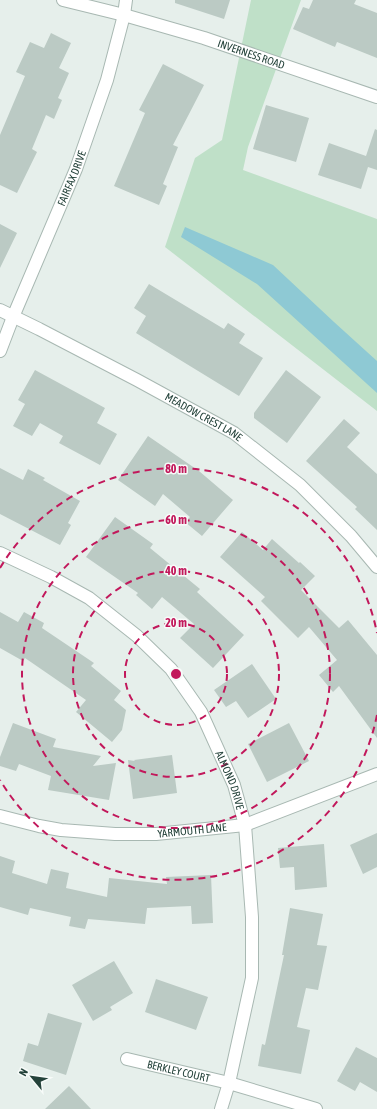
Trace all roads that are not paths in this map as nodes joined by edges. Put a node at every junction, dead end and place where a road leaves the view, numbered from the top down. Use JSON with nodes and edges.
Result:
{"nodes":[{"id":1,"x":63,"y":0,"type":"edge"},
{"id":2,"x":126,"y":0,"type":"edge"},
{"id":3,"x":124,"y":15,"type":"junction"},
{"id":4,"x":377,"y":97,"type":"edge"},
{"id":5,"x":0,"y":310,"type":"edge"},
{"id":6,"x":13,"y":316,"type":"junction"},
{"id":7,"x":0,"y":351,"type":"edge"},
{"id":8,"x":0,"y":553,"type":"edge"},
{"id":9,"x":377,"y":567,"type":"edge"},
{"id":10,"x":377,"y":774,"type":"edge"},
{"id":11,"x":0,"y":816,"type":"edge"},
{"id":12,"x":245,"y":825,"type":"junction"},
{"id":13,"x":127,"y":1059,"type":"dead end"},
{"id":14,"x":229,"y":1083,"type":"junction"},
{"id":15,"x":221,"y":1109,"type":"edge"},
{"id":16,"x":316,"y":1109,"type":"edge"}],
"edges":[{"from":1,"to":3,"type":"street","name":"INVERNESS ROAD"},
{"from":2,"to":3,"type":"street","name":"FAIRFAX DRIVE"},
{"from":3,"to":4,"type":"street","name":"INVERNESS ROAD"},
{"from":3,"to":6,"type":"street","name":"FAIRFAX DRIVE"},
{"from":5,"to":6,"type":"street","name":"MEADOW CREST LANE"},
{"from":6,"to":7,"type":"street","name":"FAIRFAX DRIVE"},
{"from":6,"to":9,"type":"street","name":"MEADOW CREST LANE"},
{"from":8,"to":12,"type":"street","name":"ALMOND DRIVE"},
{"from":10,"to":12,"type":"street","name":"YARMOUTH LANE"},
{"from":11,"to":12,"type":"street","name":"YARMOUTH LANE"},
{"from":12,"to":14,"type":"street","name":"ALMOND DRIVE"},
{"from":13,"to":14,"type":"street","name":"BERKLEY COURT"},
{"from":14,"to":15,"type":"street","name":"ALMOND DRIVE"},
{"from":14,"to":16,"type":"street","name":"BERKLEY COURT"}]}
